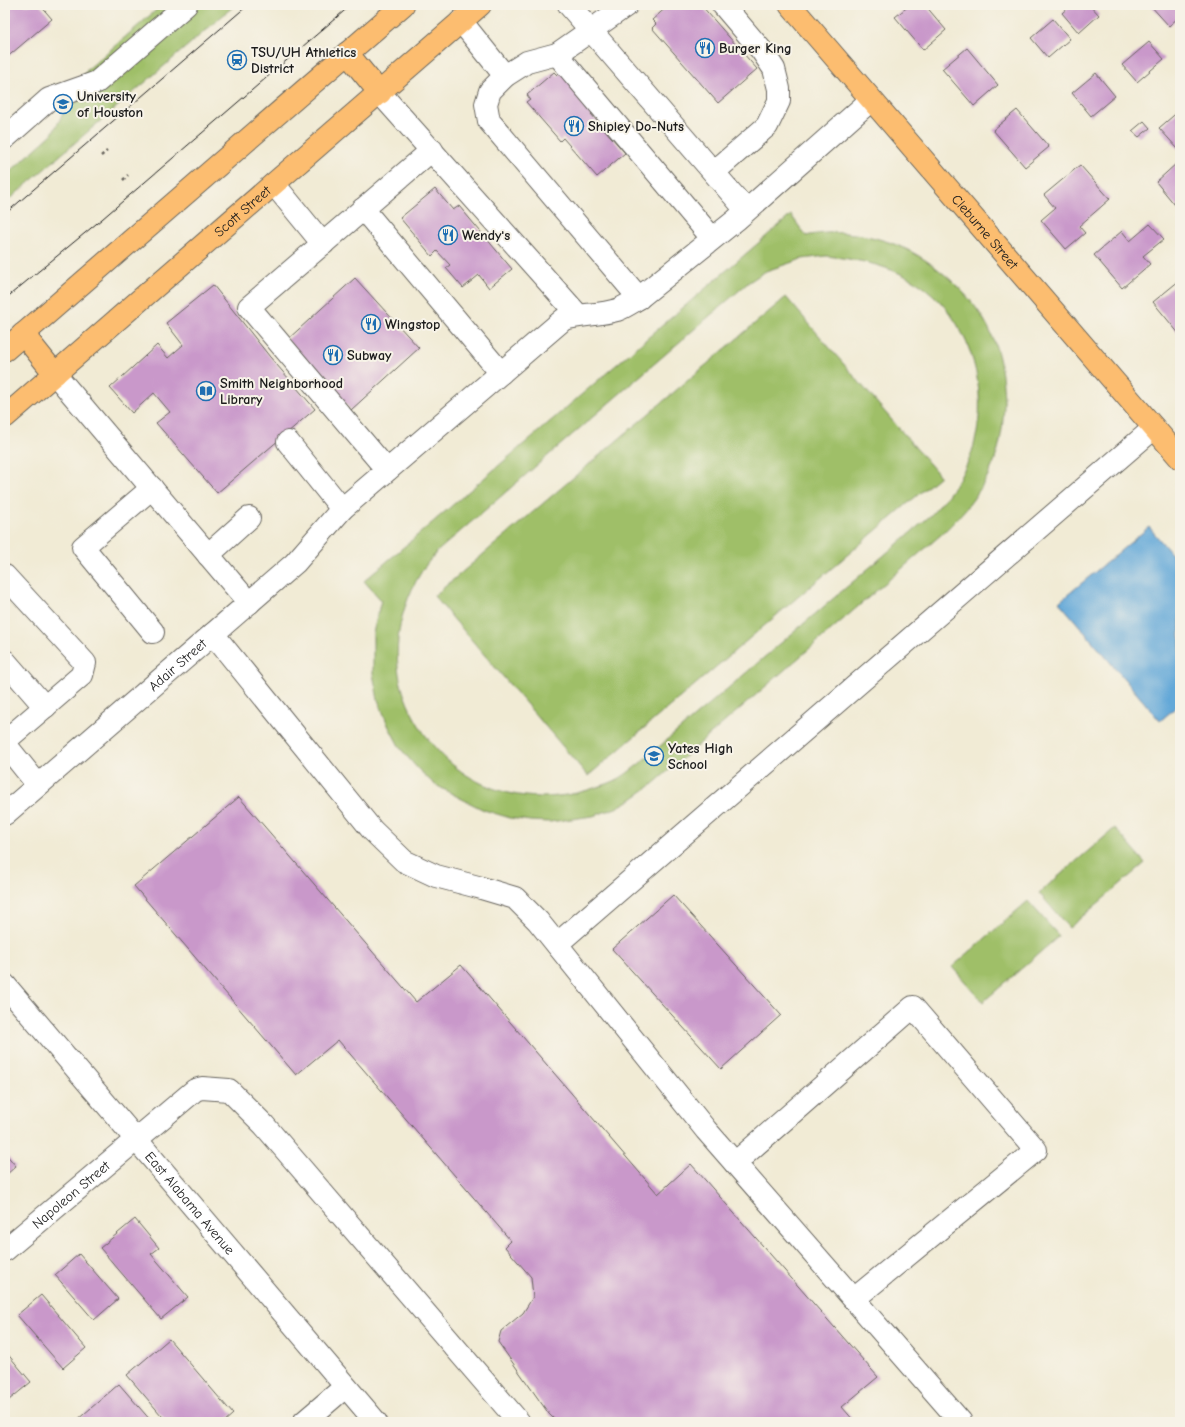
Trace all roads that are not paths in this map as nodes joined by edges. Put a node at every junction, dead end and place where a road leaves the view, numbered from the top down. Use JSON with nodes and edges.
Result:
{"nodes":[{"id":1,"x":186,"y":5,"type":"edge"},
{"id":2,"x":403,"y":5,"type":"edge"},
{"id":3,"x":480,"y":5,"type":"edge"},
{"id":4,"x":569,"y":5,"type":"edge"},
{"id":5,"x":627,"y":5,"type":"edge"},
{"id":6,"x":723,"y":5,"type":"edge"},
{"id":7,"x":790,"y":5,"type":"edge"},
{"id":8,"x":461,"y":21,"type":"junction"},
{"id":9,"x":591,"y":30,"type":"junction"},
{"id":10,"x":347,"y":53,"type":"junction"},
{"id":11,"x":557,"y":54,"type":"junction"},
{"id":12,"x":505,"y":76,"type":"junction"},
{"id":13,"x":380,"y":92,"type":"junction"},
{"id":14,"x":871,"y":100,"type":"junction"},
{"id":15,"x":5,"y":138,"type":"edge"},
{"id":16,"x":432,"y":150,"type":"junction"},
{"id":17,"x":714,"y":172,"type":"junction"},
{"id":18,"x":274,"y":184,"type":"junction"},
{"id":19,"x":363,"y":209,"type":"junction"},
{"id":20,"x":746,"y":210,"type":"junction"},
{"id":21,"x":712,"y":238,"type":"junction"},
{"id":22,"x":323,"y":244,"type":"junction"},
{"id":23,"x":639,"y":298,"type":"junction"},
{"id":24,"x":578,"y":315,"type":"junction"},
{"id":25,"x":23,"y":334,"type":"junction"},
{"id":26,"x":5,"y":350,"type":"edge"},
{"id":27,"x":501,"y":373,"type":"junction"},
{"id":28,"x":55,"y":374,"type":"junction"},
{"id":29,"x":5,"y":417,"type":"edge"},
{"id":30,"x":1154,"y":428,"type":"junction"},
{"id":31,"x":288,"y":442,"type":"dead end"},
{"id":32,"x":1180,"y":458,"type":"edge"},
{"id":33,"x":387,"y":470,"type":"junction"},
{"id":34,"x":152,"y":488,"type":"junction"},
{"id":35,"x":342,"y":509,"type":"junction"},
{"id":36,"x":249,"y":518,"type":"dead end"},
{"id":37,"x":208,"y":554,"type":"junction"},
{"id":38,"x":5,"y":576,"type":"edge"},
{"id":39,"x":250,"y":603,"type":"junction"},
{"id":40,"x":153,"y":632,"type":"dead end"},
{"id":41,"x":213,"y":634,"type":"junction"},
{"id":42,"x":5,"y":661,"type":"edge"},
{"id":43,"x":45,"y":707,"type":"junction"},
{"id":44,"x":5,"y":741,"type":"edge"},
{"id":45,"x":5,"y":744,"type":"edge"},
{"id":46,"x":38,"y":785,"type":"junction"},
{"id":47,"x":5,"y":814,"type":"edge"},
{"id":48,"x":557,"y":944,"type":"junction"},
{"id":49,"x":5,"y":985,"type":"edge"},
{"id":50,"x":137,"y":1139,"type":"junction"},
{"id":51,"x":735,"y":1163,"type":"junction"},
{"id":52,"x":5,"y":1250,"type":"edge"},
{"id":53,"x":854,"y":1299,"type":"junction"},
{"id":54,"x":345,"y":1387,"type":"junction"},
{"id":55,"x":304,"y":1422,"type":"edge"},
{"id":56,"x":376,"y":1422,"type":"edge"},
{"id":57,"x":519,"y":1422,"type":"edge"},
{"id":58,"x":961,"y":1422,"type":"edge"}],
"edges":[{"from":1,"to":15,"type":"street"},
{"from":2,"to":10,"type":"main road"},
{"from":3,"to":8,"type":"main road","name":"Scott Street"},
{"from":4,"to":9,"type":"street"},
{"from":5,"to":9,"type":"street"},
{"from":6,"to":17,"type":"street"},
{"from":7,"to":14,"type":"main road","name":"Cleburne Street"},
{"from":8,"to":12,"type":"street"},
{"from":8,"to":13,"type":"main road","name":"Scott Street"},
{"from":9,"to":11,"type":"street"},
{"from":9,"to":17,"type":"street"},
{"from":10,"to":13,"type":"main road"},
{"from":10,"to":25,"type":"main road"},
{"from":11,"to":12,"type":"street"},
{"from":11,"to":21,"type":"street"},
{"from":12,"to":23,"type":"street"},
{"from":13,"to":16,"type":"street"},
{"from":13,"to":18,"type":"main road","name":"Scott Street"},
{"from":14,"to":20,"type":"street","name":"Adair Street"},
{"from":14,"to":30,"type":"main road","name":"Cleburne Street"},
{"from":16,"to":19,"type":"street"},
{"from":16,"to":24,"type":"street"},
{"from":17,"to":20,"type":"street"},
{"from":18,"to":22,"type":"street"},
{"from":18,"to":28,"type":"main road","name":"Scott Street"},
{"from":19,"to":22,"type":"street"},
{"from":19,"to":27,"type":"street"},
{"from":20,"to":21,"type":"street","name":"Adair Street"},
{"from":21,"to":23,"type":"street","name":"Adair Street"},
{"from":22,"to":33,"type":"street"},
{"from":23,"to":24,"type":"street","name":"Adair Street"},
{"from":24,"to":27,"type":"street","name":"Adair Street"},
{"from":25,"to":26,"type":"main road"},
{"from":25,"to":28,"type":"main road"},
{"from":27,"to":33,"type":"street","name":"Adair Street"},
{"from":28,"to":29,"type":"main road","name":"Scott Street"},
{"from":28,"to":34,"type":"street"},
{"from":30,"to":32,"type":"main road","name":"Cleburne Street"},
{"from":30,"to":48,"type":"street"},
{"from":31,"to":35,"type":"street"},
{"from":33,"to":35,"type":"street","name":"Adair Street"},
{"from":34,"to":37,"type":"street"},
{"from":34,"to":40,"type":"street"},
{"from":35,"to":39,"type":"street","name":"Adair Street"},
{"from":36,"to":37,"type":"street"},
{"from":37,"to":39,"type":"street"},
{"from":38,"to":43,"type":"street"},
{"from":39,"to":41,"type":"street","name":"Adair Street"},
{"from":41,"to":46,"type":"street","name":"Adair Street"},
{"from":41,"to":48,"type":"street"},
{"from":42,"to":43,"type":"street"},
{"from":43,"to":44,"type":"street"},
{"from":45,"to":46,"type":"street"},
{"from":46,"to":47,"type":"street","name":"Adair Street"},
{"from":48,"to":51,"type":"street"},
{"from":49,"to":50,"type":"street","name":"East Alabama Avenue"},
{"from":50,"to":52,"type":"street","name":"Napoleon Street"},
{"from":50,"to":54,"type":"street","name":"East Alabama Avenue"},
{"from":50,"to":57,"type":"street","name":"Napoleon Street"},
{"from":51,"to":53,"type":"street"},
{"from":51,"to":53,"type":"street"},
{"from":53,"to":58,"type":"street"},
{"from":54,"to":55,"type":"street"},
{"from":54,"to":56,"type":"street","name":"East Alabama Avenue"}]}
